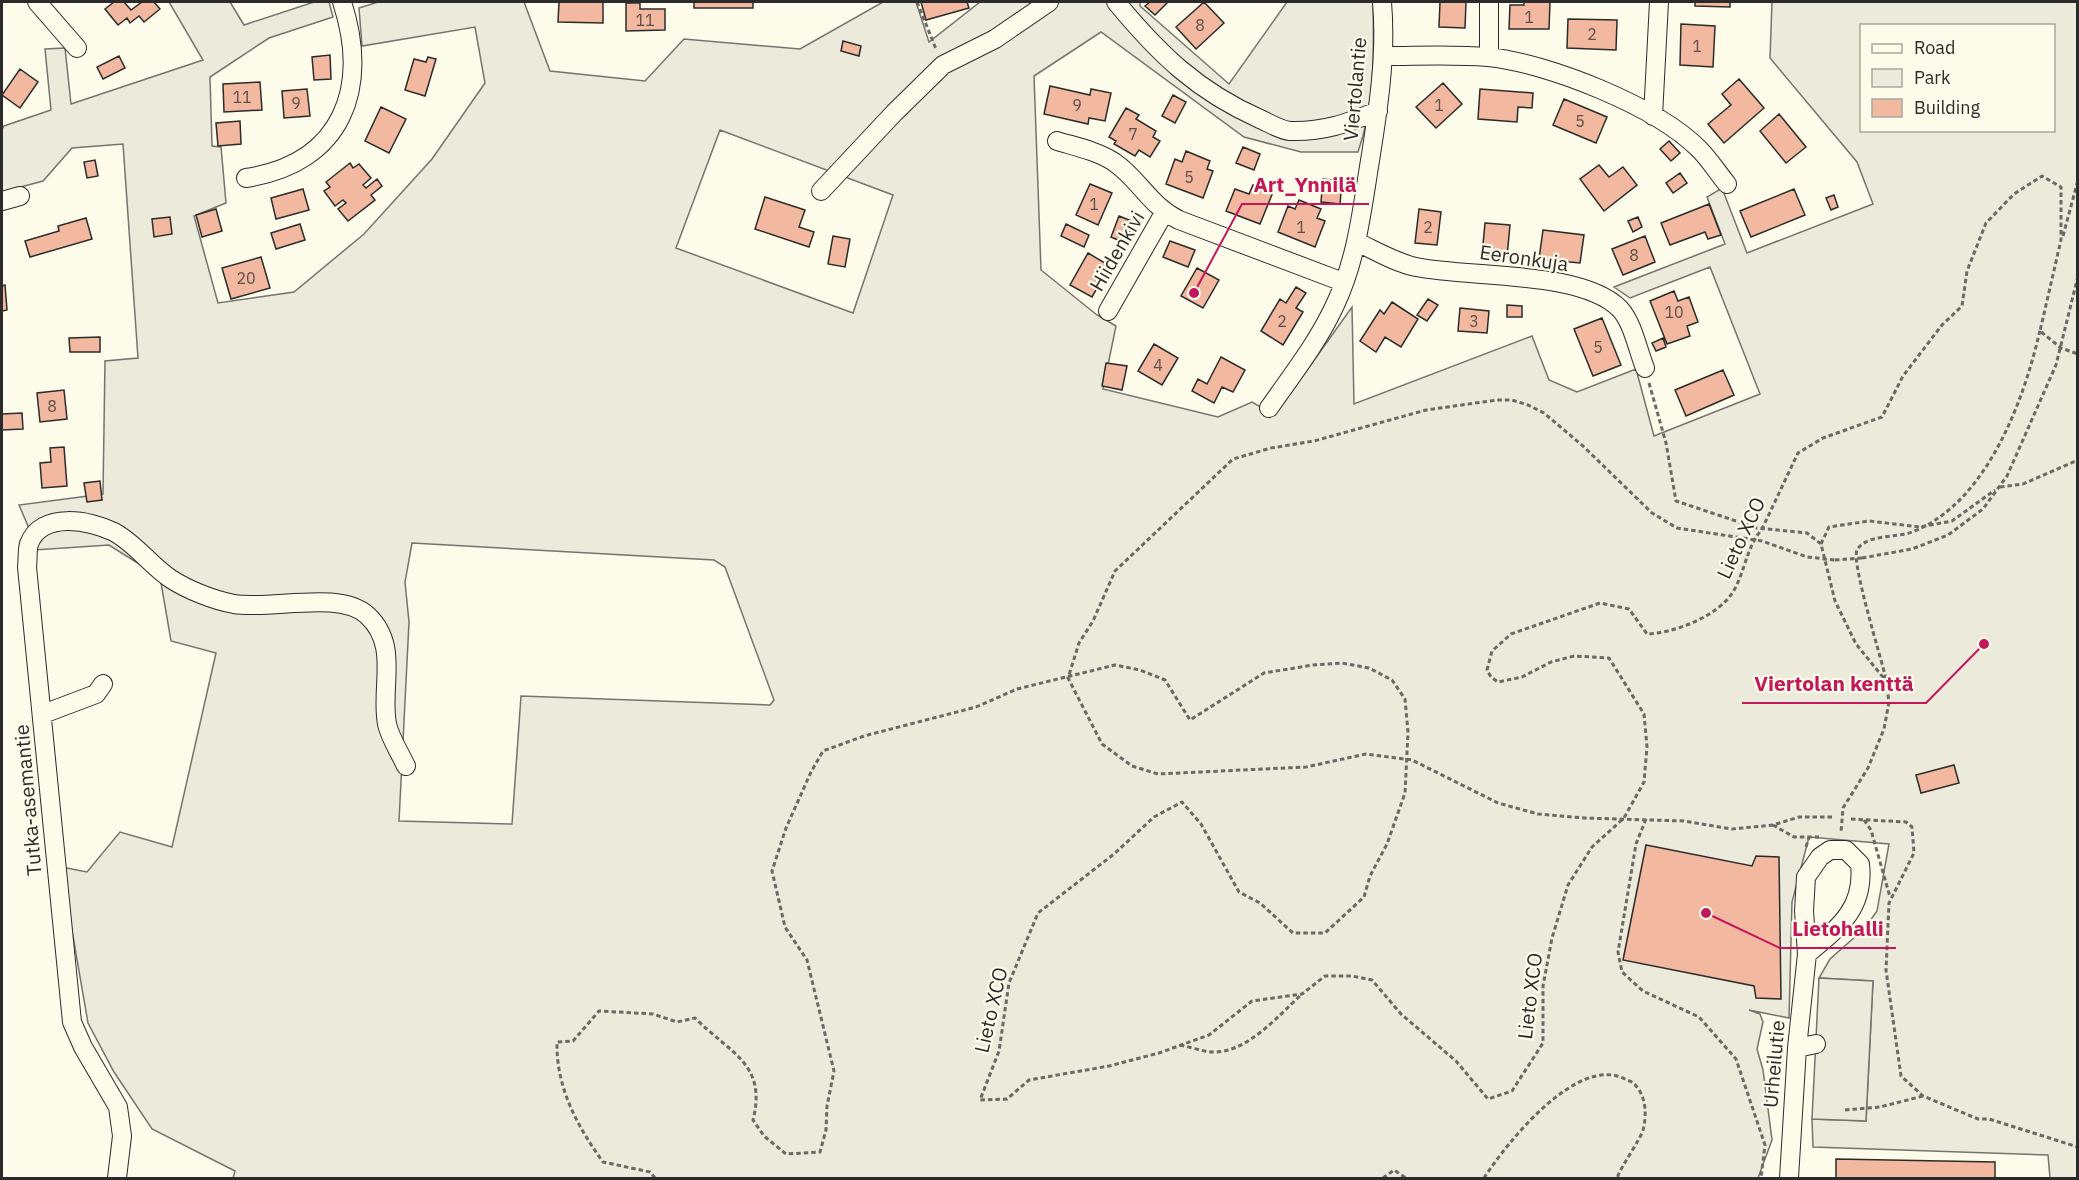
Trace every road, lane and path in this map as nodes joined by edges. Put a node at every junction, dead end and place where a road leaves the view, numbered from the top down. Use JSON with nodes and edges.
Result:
{"nodes":[{"id":1,"x":37,"y":2,"type":"edge"},
{"id":2,"x":342,"y":2,"type":"edge"},
{"id":3,"x":917,"y":2,"type":"edge"},
{"id":4,"x":1049,"y":2,"type":"edge"},
{"id":5,"x":1116,"y":2,"type":"edge"},
{"id":6,"x":1382,"y":2,"type":"edge"},
{"id":7,"x":1489,"y":2,"type":"edge"},
{"id":8,"x":1659,"y":2,"type":"edge"},
{"id":9,"x":77,"y":48,"type":"dead end"},
{"id":10,"x":1383,"y":56,"type":"junction"},
{"id":11,"x":1489,"y":57,"type":"junction"},
{"id":12,"x":943,"y":65,"type":"junction"},
{"id":13,"x":1378,"y":111,"type":"junction"},
{"id":14,"x":1653,"y":116,"type":"junction"},
{"id":15,"x":1057,"y":141,"type":"dead end"},
{"id":16,"x":246,"y":178,"type":"dead end"},
{"id":17,"x":2078,"y":180,"type":"edge"},
{"id":18,"x":1727,"y":184,"type":"dead end"},
{"id":19,"x":821,"y":191,"type":"dead end"},
{"id":20,"x":20,"y":196,"type":"dead end"},
{"id":21,"x":2,"y":201,"type":"edge"},
{"id":22,"x":1164,"y":213,"type":"junction"},
{"id":23,"x":2061,"y":240,"type":"junction"},
{"id":24,"x":1357,"y":243,"type":"junction"},
{"id":25,"x":2078,"y":276,"type":"edge"},
{"id":26,"x":1343,"y":282,"type":"junction"},
{"id":27,"x":1108,"y":311,"type":"dead end"},
{"id":28,"x":2040,"y":331,"type":"junction"},
{"id":29,"x":2061,"y":348,"type":"junction"},
{"id":30,"x":2078,"y":354,"type":"edge"},
{"id":31,"x":1645,"y":368,"type":"joint"},
{"id":32,"x":1269,"y":408,"type":"dead end"},
{"id":33,"x":2078,"y":460,"type":"edge"},
{"id":34,"x":1999,"y":487,"type":"junction"},
{"id":35,"x":1920,"y":527,"type":"junction"},
{"id":36,"x":1753,"y":539,"type":"junction"},
{"id":37,"x":1821,"y":544,"type":"junction"},
{"id":38,"x":1826,"y":561,"type":"junction"},
{"id":39,"x":1068,"y":678,"type":"junction"},
{"id":40,"x":1886,"y":681,"type":"junction"},
{"id":41,"x":103,"y":684,"type":"dead end"},
{"id":42,"x":43,"y":714,"type":"junction"},
{"id":43,"x":1406,"y":759,"type":"junction"},
{"id":44,"x":406,"y":766,"type":"dead end"},
{"id":45,"x":1624,"y":818,"type":"junction"},
{"id":46,"x":1832,"y":818,"type":"dead end"},
{"id":47,"x":1646,"y":819,"type":"junction"},
{"id":48,"x":1851,"y":819,"type":"dead end"},
{"id":49,"x":1864,"y":820,"type":"junction"},
{"id":50,"x":1773,"y":825,"type":"junction"},
{"id":51,"x":1841,"y":826,"type":"dead end"},
{"id":52,"x":1809,"y":837,"type":"dead end"},
{"id":53,"x":1891,"y":898,"type":"junction"},
{"id":54,"x":1808,"y":954,"type":"junction"},
{"id":55,"x":1302,"y":994,"type":"junction"},
{"id":56,"x":1816,"y":1044,"type":"dead end"},
{"id":57,"x":1180,"y":1045,"type":"junction"},
{"id":58,"x":1797,"y":1048,"type":"junction"},
{"id":59,"x":1923,"y":1096,"type":"junction"},
{"id":60,"x":1845,"y":1110,"type":"dead end"},
{"id":61,"x":2078,"y":1147,"type":"edge"},
{"id":62,"x":117,"y":1179,"type":"edge"},
{"id":63,"x":656,"y":1179,"type":"edge"},
{"id":64,"x":1383,"y":1179,"type":"edge"},
{"id":65,"x":1406,"y":1179,"type":"edge"},
{"id":66,"x":1484,"y":1179,"type":"edge"},
{"id":67,"x":1617,"y":1179,"type":"edge"},
{"id":68,"x":1761,"y":1179,"type":"edge"},
{"id":69,"x":1789,"y":1179,"type":"edge"}],
"edges":[{"from":1,"to":9,"type":"street"},
{"from":2,"to":16,"type":"street"},
{"from":3,"to":12,"type":"path"},
{"from":4,"to":12,"type":"street"},
{"from":5,"to":13,"type":"street"},
{"from":6,"to":10,"type":"street","name":"Viertolantie"},
{"from":7,"to":11,"type":"street"},
{"from":8,"to":14,"type":"street"},
{"from":10,"to":11,"type":"street"},
{"from":10,"to":13,"type":"street","name":"Viertolantie"},
{"from":11,"to":14,"type":"street"},
{"from":12,"to":19,"type":"street"},
{"from":13,"to":24,"type":"street","name":"Viertolantie"},
{"from":14,"to":18,"type":"street"},
{"from":15,"to":22,"type":"street"},
{"from":17,"to":23,"type":"path"},
{"from":20,"to":21,"type":"street"},
{"from":22,"to":26,"type":"street"},
{"from":22,"to":27,"type":"street","name":"Hiidenkivi"},
{"from":23,"to":28,"type":"path","name":"Lieto XCO"},
{"from":23,"to":36,"type":"path","name":"Lieto XCO"},
{"from":24,"to":26,"type":"street","name":"Viertolantie"},
{"from":24,"to":31,"type":"street","name":"Eeronkuja"},
{"from":25,"to":29,"type":"path"},
{"from":26,"to":32,"type":"street","name":"Viertolantie"},
{"from":28,"to":29,"type":"path"},
{"from":28,"to":35,"type":"path","name":"Lieto XCO"},
{"from":29,"to":30,"type":"path"},
{"from":29,"to":34,"type":"path"},
{"from":31,"to":37,"type":"path"},
{"from":33,"to":34,"type":"path"},
{"from":34,"to":35,"type":"path"},
{"from":34,"to":38,"type":"path","bridge":true},
{"from":35,"to":37,"type":"path"},
{"from":35,"to":40,"type":"path"},
{"from":36,"to":38,"type":"path"},
{"from":36,"to":39,"type":"path"},
{"from":36,"to":45,"type":"path","name":"Lieto XCO"},
{"from":37,"to":38,"type":"path"},
{"from":38,"to":40,"type":"path"},
{"from":39,"to":43,"type":"path"},
{"from":39,"to":43,"type":"path","name":"Lieto XCO"},
{"from":39,"to":63,"type":"path","name":"Lieto XCO"},
{"from":40,"to":51,"type":"path"},
{"from":41,"to":42,"type":"street"},
{"from":42,"to":44,"type":"street","name":"Tutka-asemantie"},
{"from":42,"to":62,"type":"street","name":"Tutka-asemantie"},
{"from":43,"to":45,"type":"path"},
{"from":43,"to":57,"type":"path","name":"Lieto XCO"},
{"from":45,"to":47,"type":"path"},
{"from":45,"to":55,"type":"path","name":"Lieto XCO"},
{"from":46,"to":50,"type":"path"},
{"from":47,"to":50,"type":"path"},
{"from":47,"to":68,"type":"path"},
{"from":48,"to":49,"type":"path"},
{"from":49,"to":53,"type":"path"},
{"from":49,"to":53,"type":"path"},
{"from":50,"to":52,"type":"path"},
{"from":53,"to":59,"type":"path"},
{"from":54,"to":54,"type":"street","name":"Urheilutie"},
{"from":54,"to":58,"type":"street","name":"Urheilutie"},
{"from":55,"to":57,"type":"path","name":"Lieto XCO"},
{"from":55,"to":57,"type":"path"},
{"from":56,"to":58,"type":"street"},
{"from":58,"to":69,"type":"street","name":"Urheilutie"},
{"from":59,"to":60,"type":"path"},
{"from":59,"to":61,"type":"path"},
{"from":64,"to":65,"type":"path"},
{"from":66,"to":67,"type":"path"}]}
